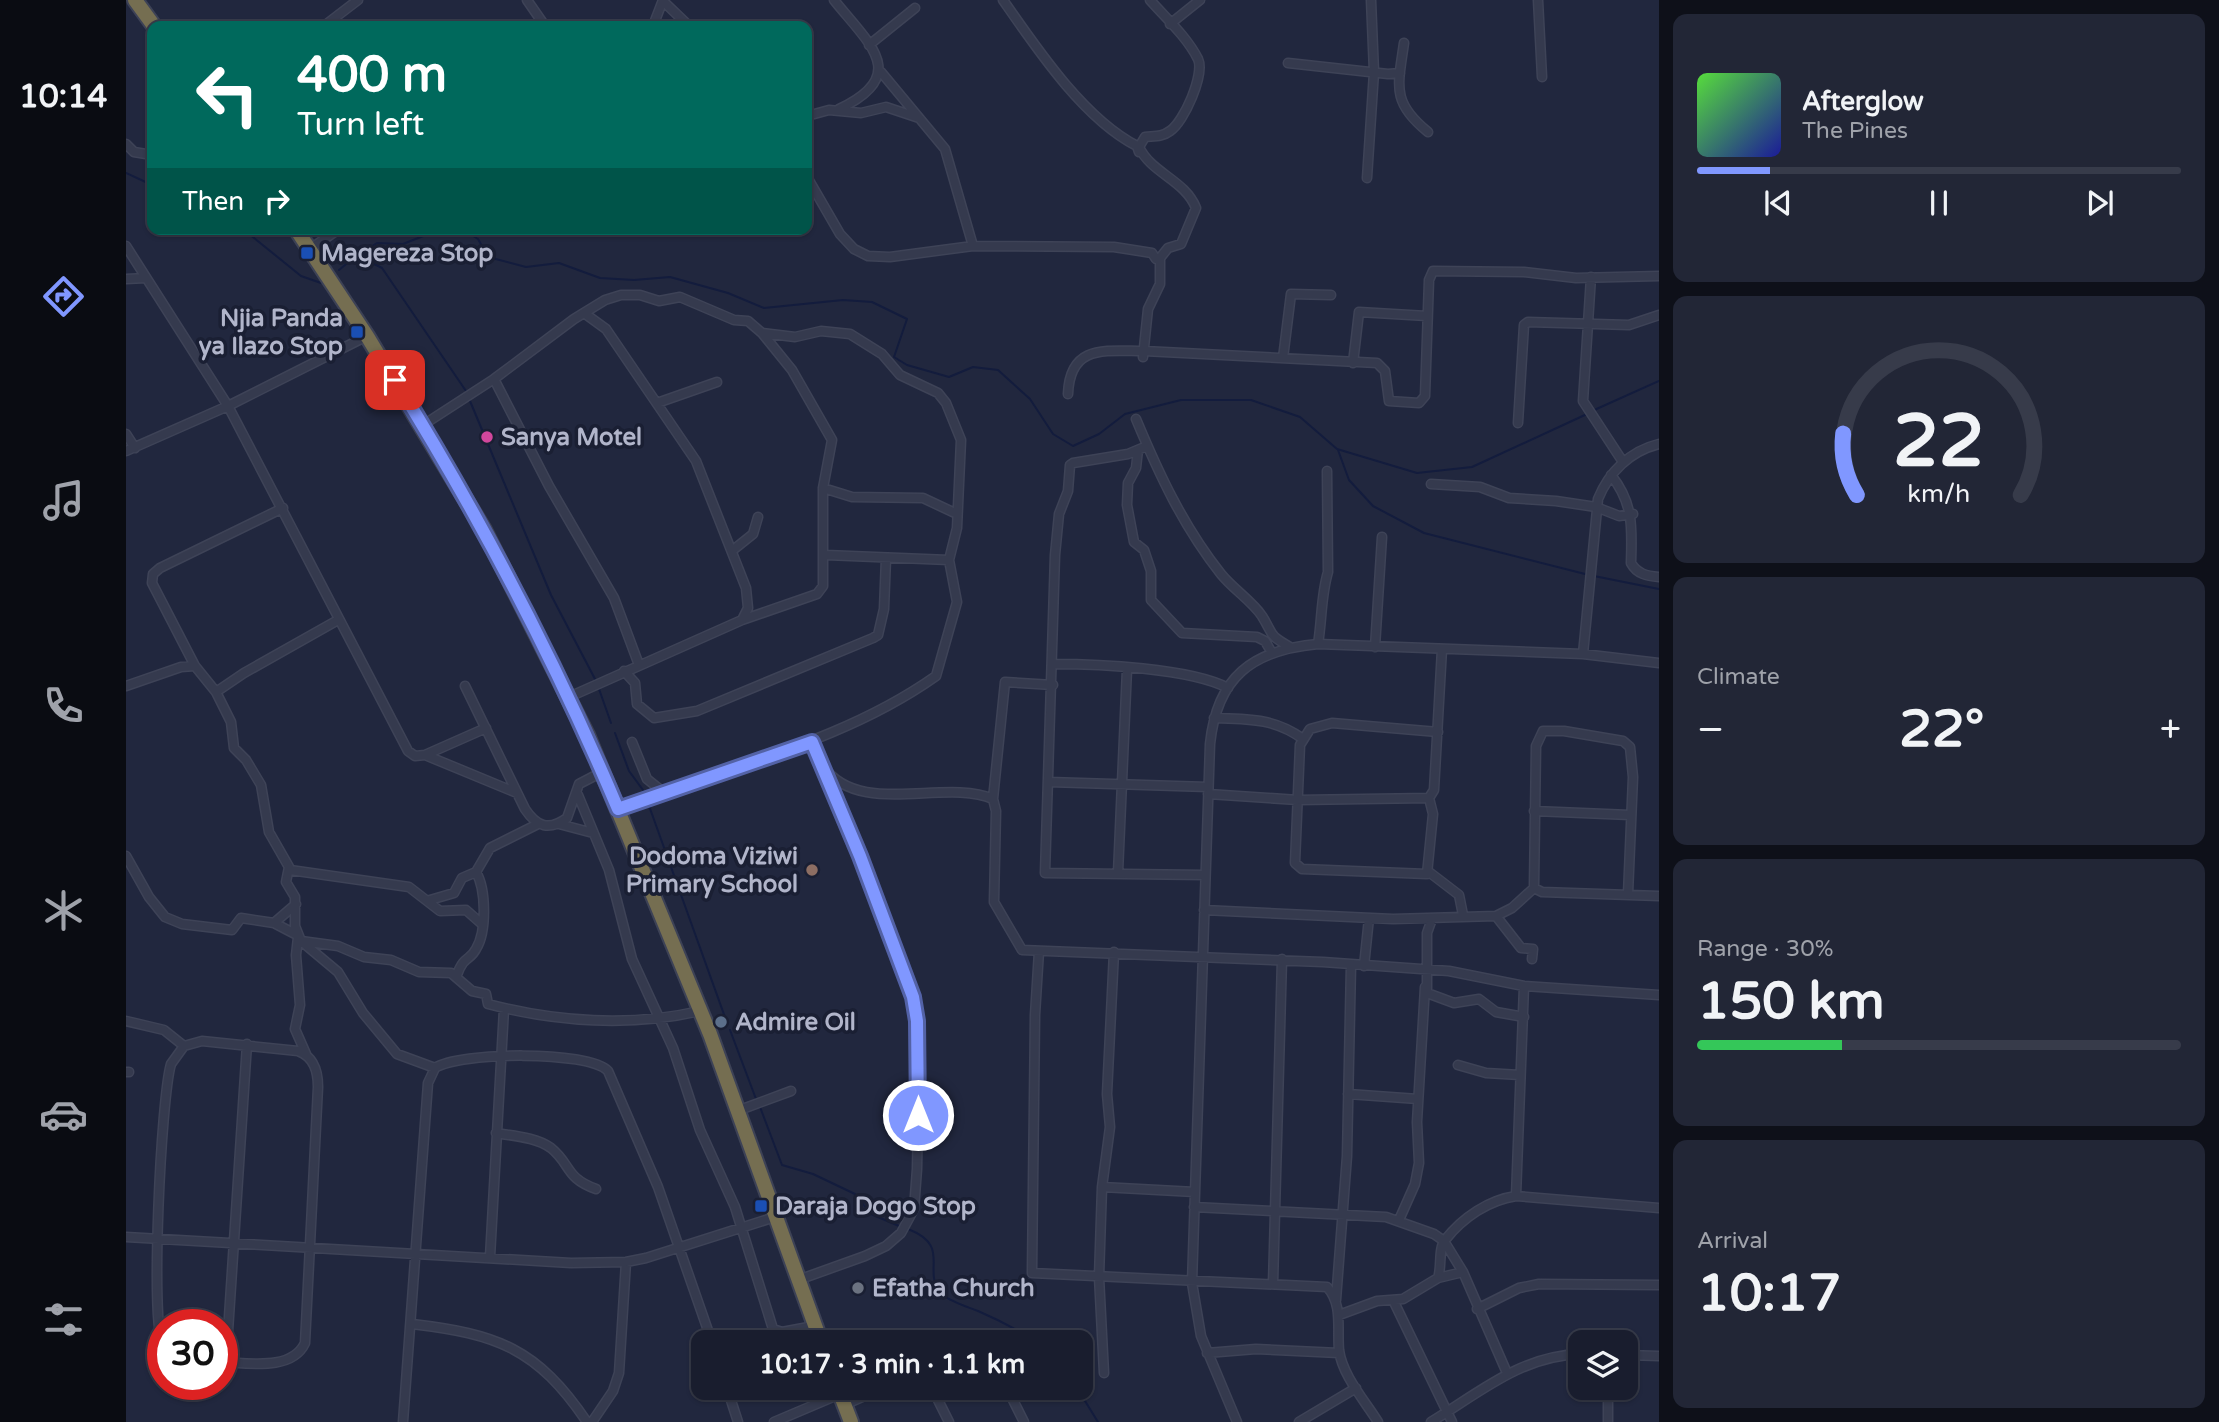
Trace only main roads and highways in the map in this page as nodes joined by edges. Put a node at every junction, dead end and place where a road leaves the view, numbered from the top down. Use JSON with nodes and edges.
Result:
{"nodes":[{"id":1,"x":135,"y":0,"type":"edge"},
{"id":2,"x":150,"y":21,"type":"edge"},
{"id":3,"x":300,"y":235,"type":"edge"},
{"id":4,"x":816,"y":1330,"type":"edge"},
{"id":5,"x":843,"y":1400,"type":"edge"},
{"id":6,"x":851,"y":1422,"type":"edge"}],
"edges":[{"from":1,"to":2,"type":"highway"},
{"from":3,"to":4,"type":"highway"},
{"from":5,"to":6,"type":"highway"}]}
